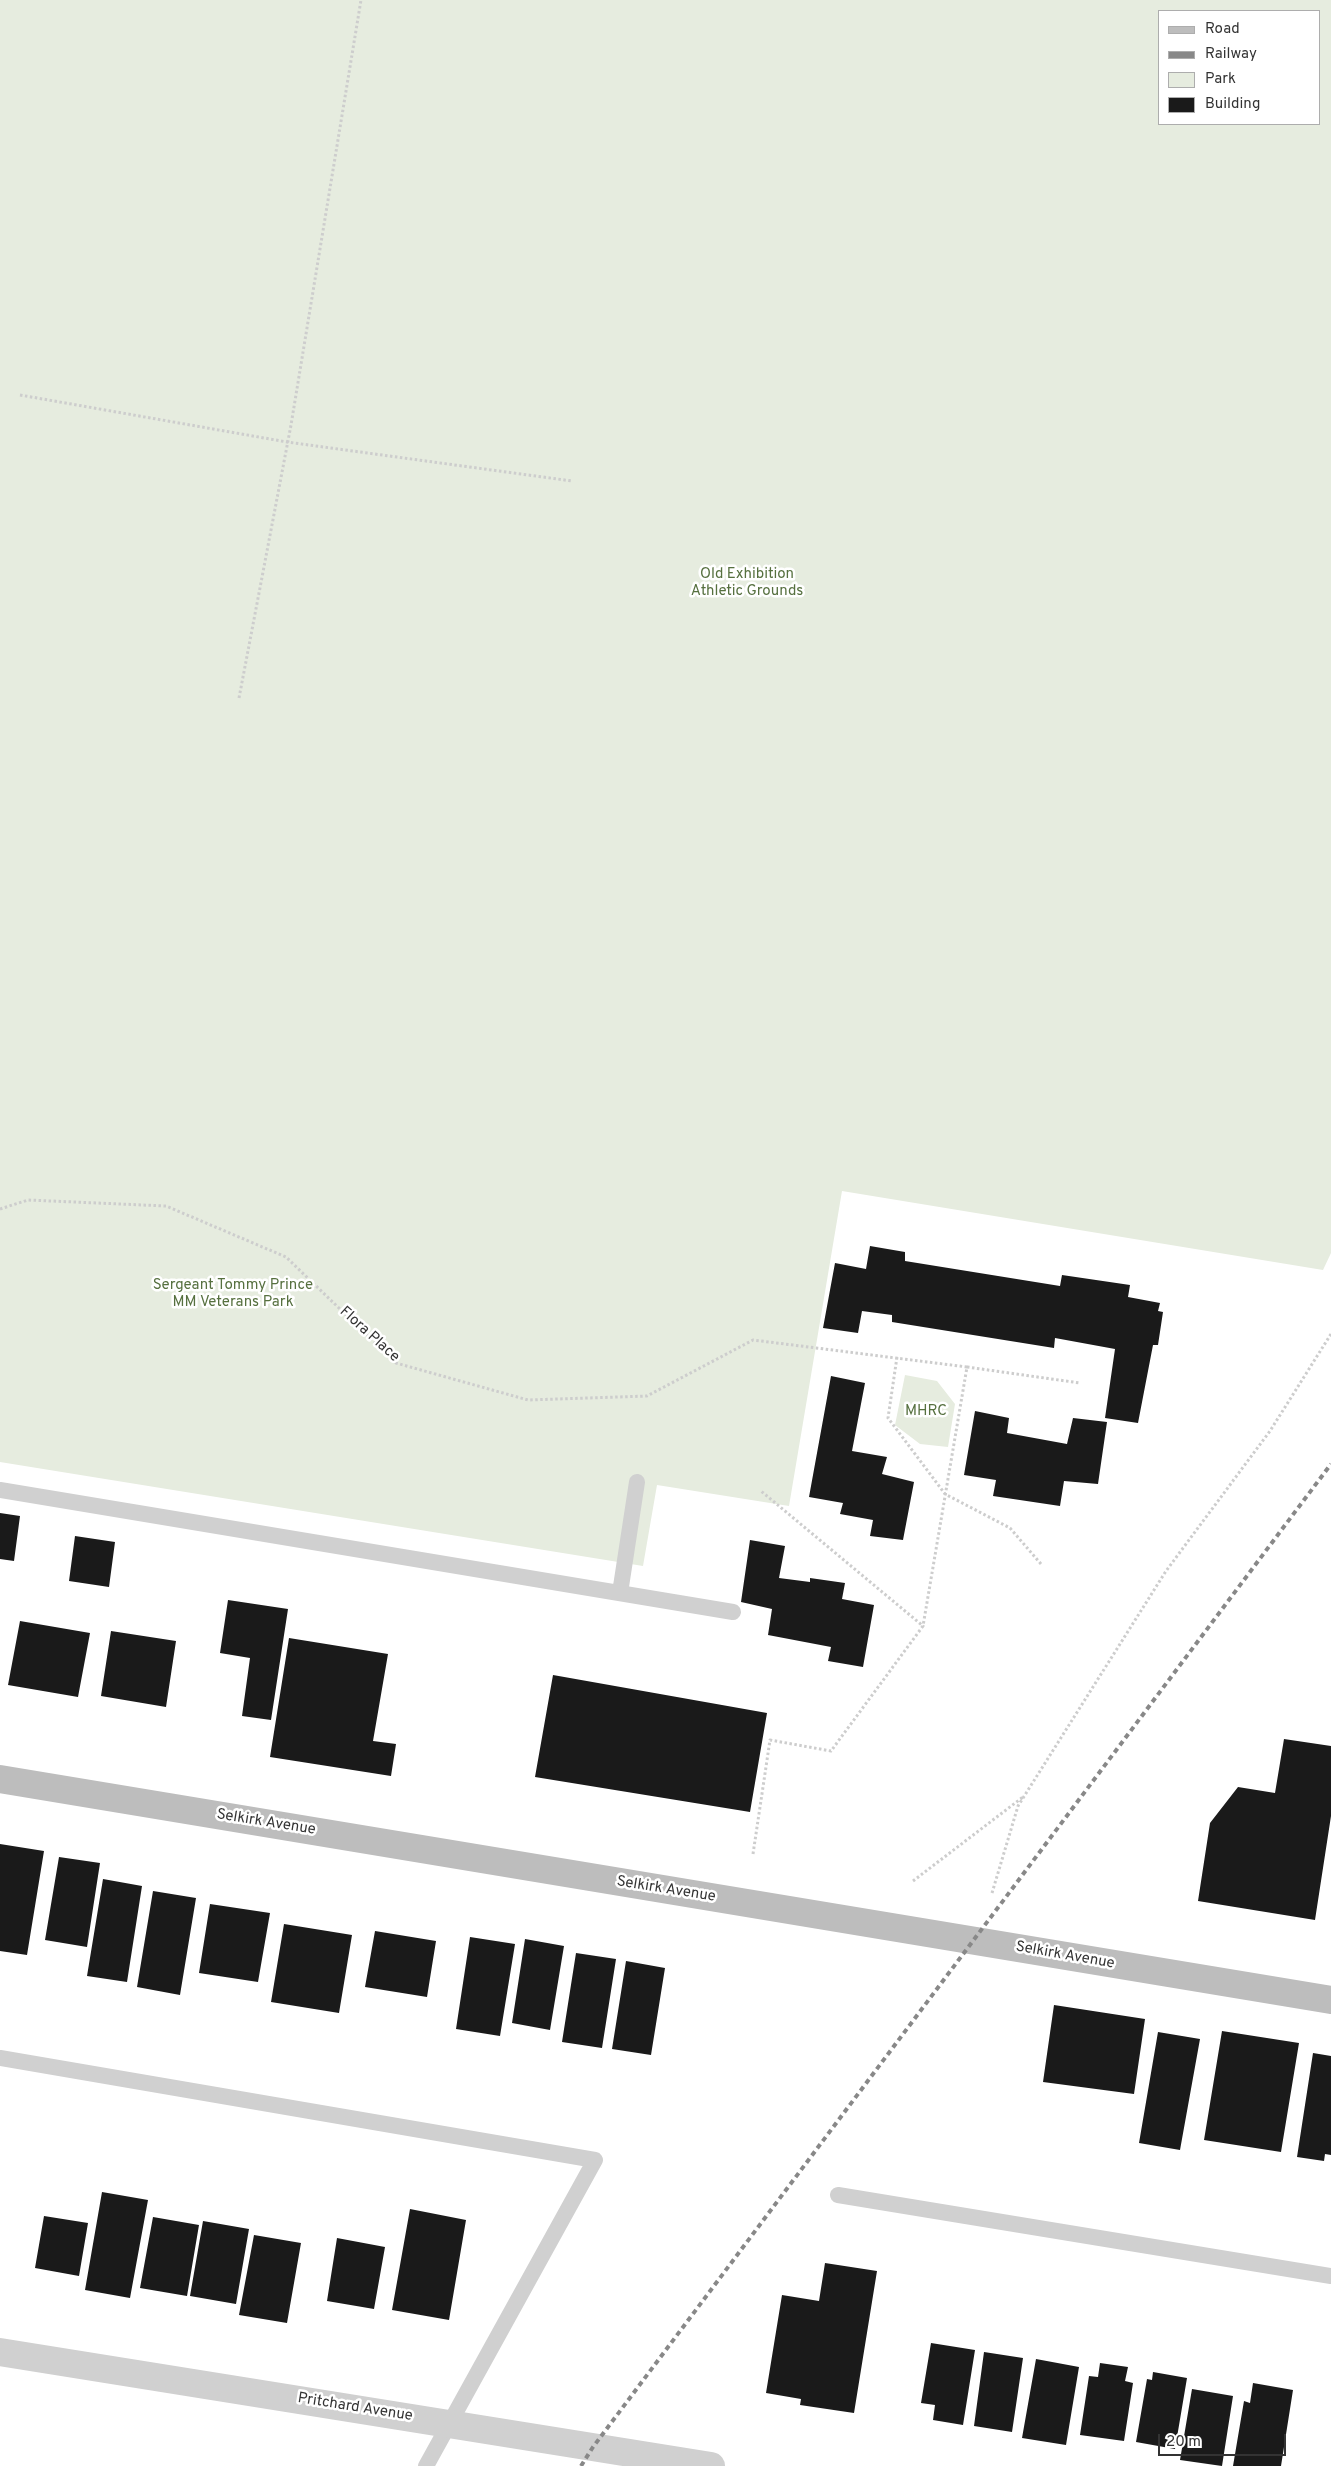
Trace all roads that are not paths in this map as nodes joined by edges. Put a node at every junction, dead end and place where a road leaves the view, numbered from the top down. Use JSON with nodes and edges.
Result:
{"nodes":[{"id":1,"x":637,"y":1482,"type":"dead end"},
{"id":2,"x":0,"y":1490,"type":"edge"},
{"id":3,"x":620,"y":1593,"type":"junction"},
{"id":4,"x":733,"y":1612,"type":"dead end"},
{"id":5,"x":0,"y":1779,"type":"edge"},
{"id":6,"x":1331,"y":2000,"type":"edge"},
{"id":7,"x":0,"y":2058,"type":"edge"},
{"id":8,"x":838,"y":2195,"type":"dead end"},
{"id":9,"x":1331,"y":2276,"type":"edge"},
{"id":10,"x":0,"y":2352,"type":"edge"},
{"id":11,"x":449,"y":2423,"type":"junction"},
{"id":12,"x":672,"y":2463,"type":"edge"},
{"id":13,"x":426,"y":2466,"type":"edge"},
{"id":14,"x":710,"y":2466,"type":"edge"}],
"edges":[{"from":1,"to":3,"type":"lane"},
{"from":2,"to":3,"type":"lane"},
{"from":3,"to":4,"type":"lane"},
{"from":5,"to":6,"type":"main road","name":"Selkirk Avenue"},
{"from":7,"to":11,"type":"lane"},
{"from":8,"to":9,"type":"lane"},
{"from":10,"to":11,"type":"street","name":"Pritchard Avenue"},
{"from":11,"to":12,"type":"street","name":"Pritchard Avenue"},
{"from":11,"to":13,"type":"lane"},
{"from":12,"to":14,"type":"street","name":"Pritchard Avenue"}]}
